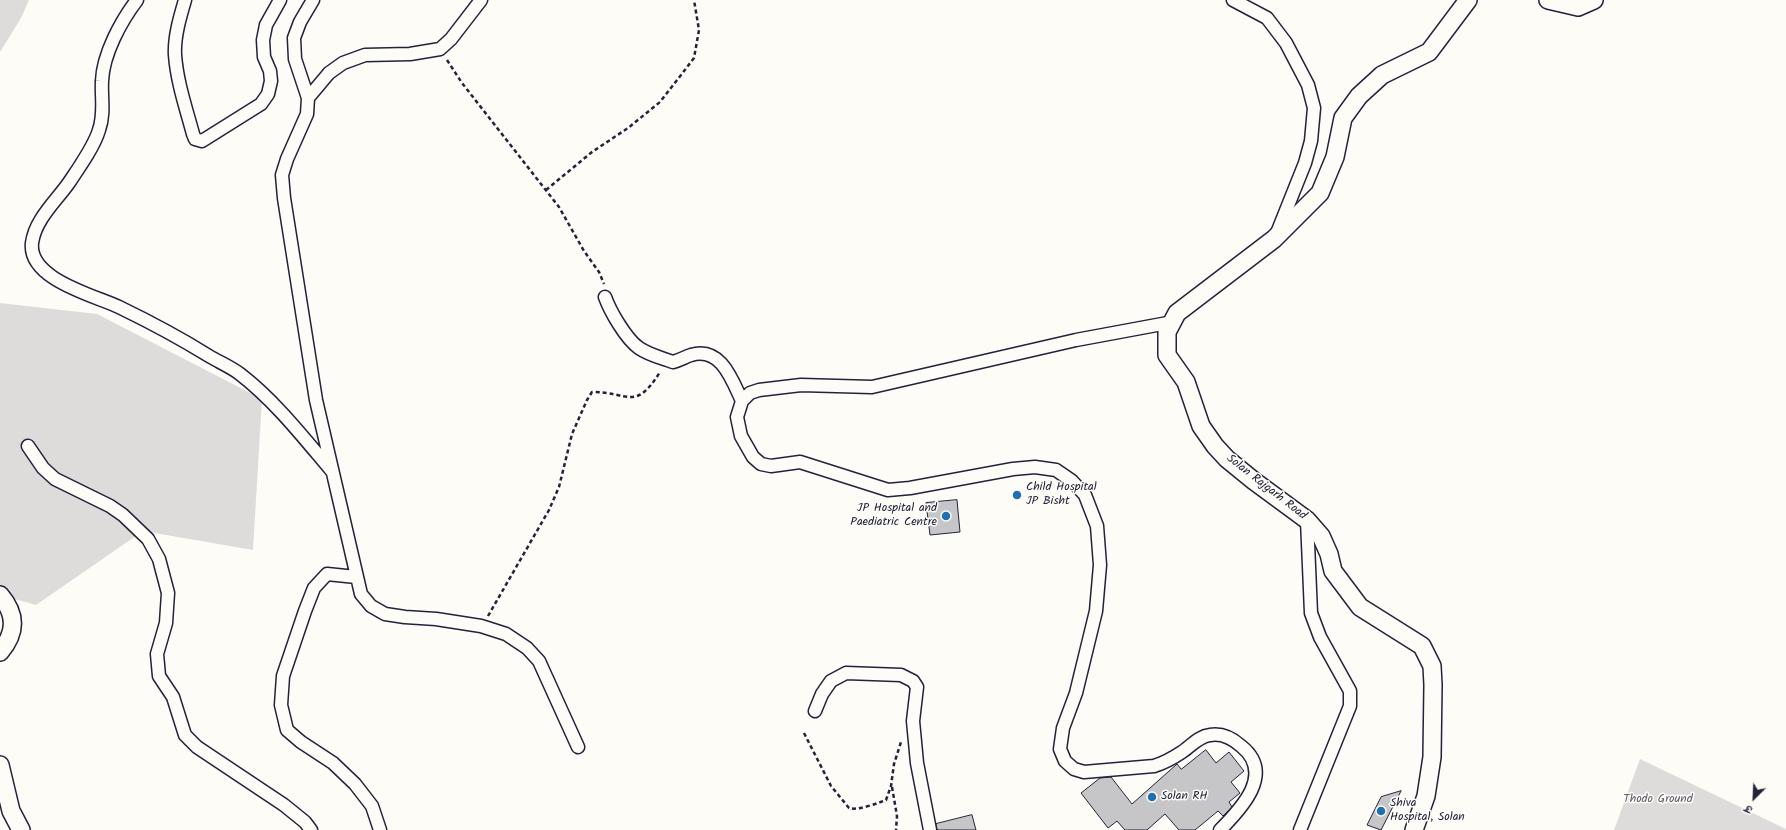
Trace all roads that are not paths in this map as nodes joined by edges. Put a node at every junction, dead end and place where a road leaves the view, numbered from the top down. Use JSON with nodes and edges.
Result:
{"nodes":[{"id":1,"x":137,"y":0,"type":"edge"},
{"id":2,"x":185,"y":0,"type":"edge"},
{"id":3,"x":280,"y":0,"type":"edge"},
{"id":4,"x":313,"y":0,"type":"edge"},
{"id":5,"x":481,"y":0,"type":"edge"},
{"id":6,"x":1233,"y":0,"type":"edge"},
{"id":7,"x":1468,"y":0,"type":"edge"},
{"id":8,"x":1548,"y":0,"type":"edge"},
{"id":9,"x":1594,"y":0,"type":"edge"},
{"id":10,"x":308,"y":98,"type":"junction"},
{"id":11,"x":1274,"y":239,"type":"junction"},
{"id":12,"x":605,"y":297,"type":"road end"},
{"id":13,"x":1173,"y":322,"type":"junction"},
{"id":14,"x":742,"y":401,"type":"junction"},
{"id":15,"x":28,"y":446,"type":"dead end"},
{"id":16,"x":332,"y":471,"type":"junction"},
{"id":17,"x":1308,"y":520,"type":"junction"},
{"id":18,"x":356,"y":577,"type":"junction"},
{"id":19,"x":0,"y":595,"type":"edge"},
{"id":20,"x":0,"y":652,"type":"edge"},
{"id":21,"x":815,"y":711,"type":"dead end"},
{"id":22,"x":578,"y":747,"type":"dead end"},
{"id":23,"x":0,"y":765,"type":"edge"},
{"id":24,"x":21,"y":830,"type":"edge"},
{"id":25,"x":311,"y":830,"type":"edge"},
{"id":26,"x":380,"y":830,"type":"edge"},
{"id":27,"x":930,"y":830,"type":"edge"},
{"id":28,"x":1220,"y":830,"type":"edge"},
{"id":29,"x":1300,"y":830,"type":"edge"},
{"id":30,"x":1414,"y":830,"type":"edge"}],
"edges":[{"from":1,"to":16,"type":"street"},
{"from":2,"to":3,"type":"street"},
{"from":4,"to":10,"type":"street"},
{"from":5,"to":10,"type":"street"},
{"from":6,"to":11,"type":"street"},
{"from":7,"to":11,"type":"main road","name":"Solan Rajgarh Road"},
{"from":8,"to":9,"type":"main road"},
{"from":10,"to":16,"type":"street"},
{"from":11,"to":13,"type":"main road","name":"Solan Rajgarh Road"},
{"from":12,"to":14,"type":"street"},
{"from":13,"to":14,"type":"street"},
{"from":13,"to":17,"type":"main road","name":"Solan Rajgarh Road"},
{"from":14,"to":28,"type":"street"},
{"from":15,"to":25,"type":"street"},
{"from":16,"to":18,"type":"street"},
{"from":17,"to":29,"type":"street"},
{"from":17,"to":30,"type":"main road","name":"Solan Rajgarh Road"},
{"from":18,"to":22,"type":"street"},
{"from":18,"to":26,"type":"street"},
{"from":19,"to":20,"type":"main road"},
{"from":21,"to":27,"type":"street"},
{"from":23,"to":24,"type":"main road"}]}
